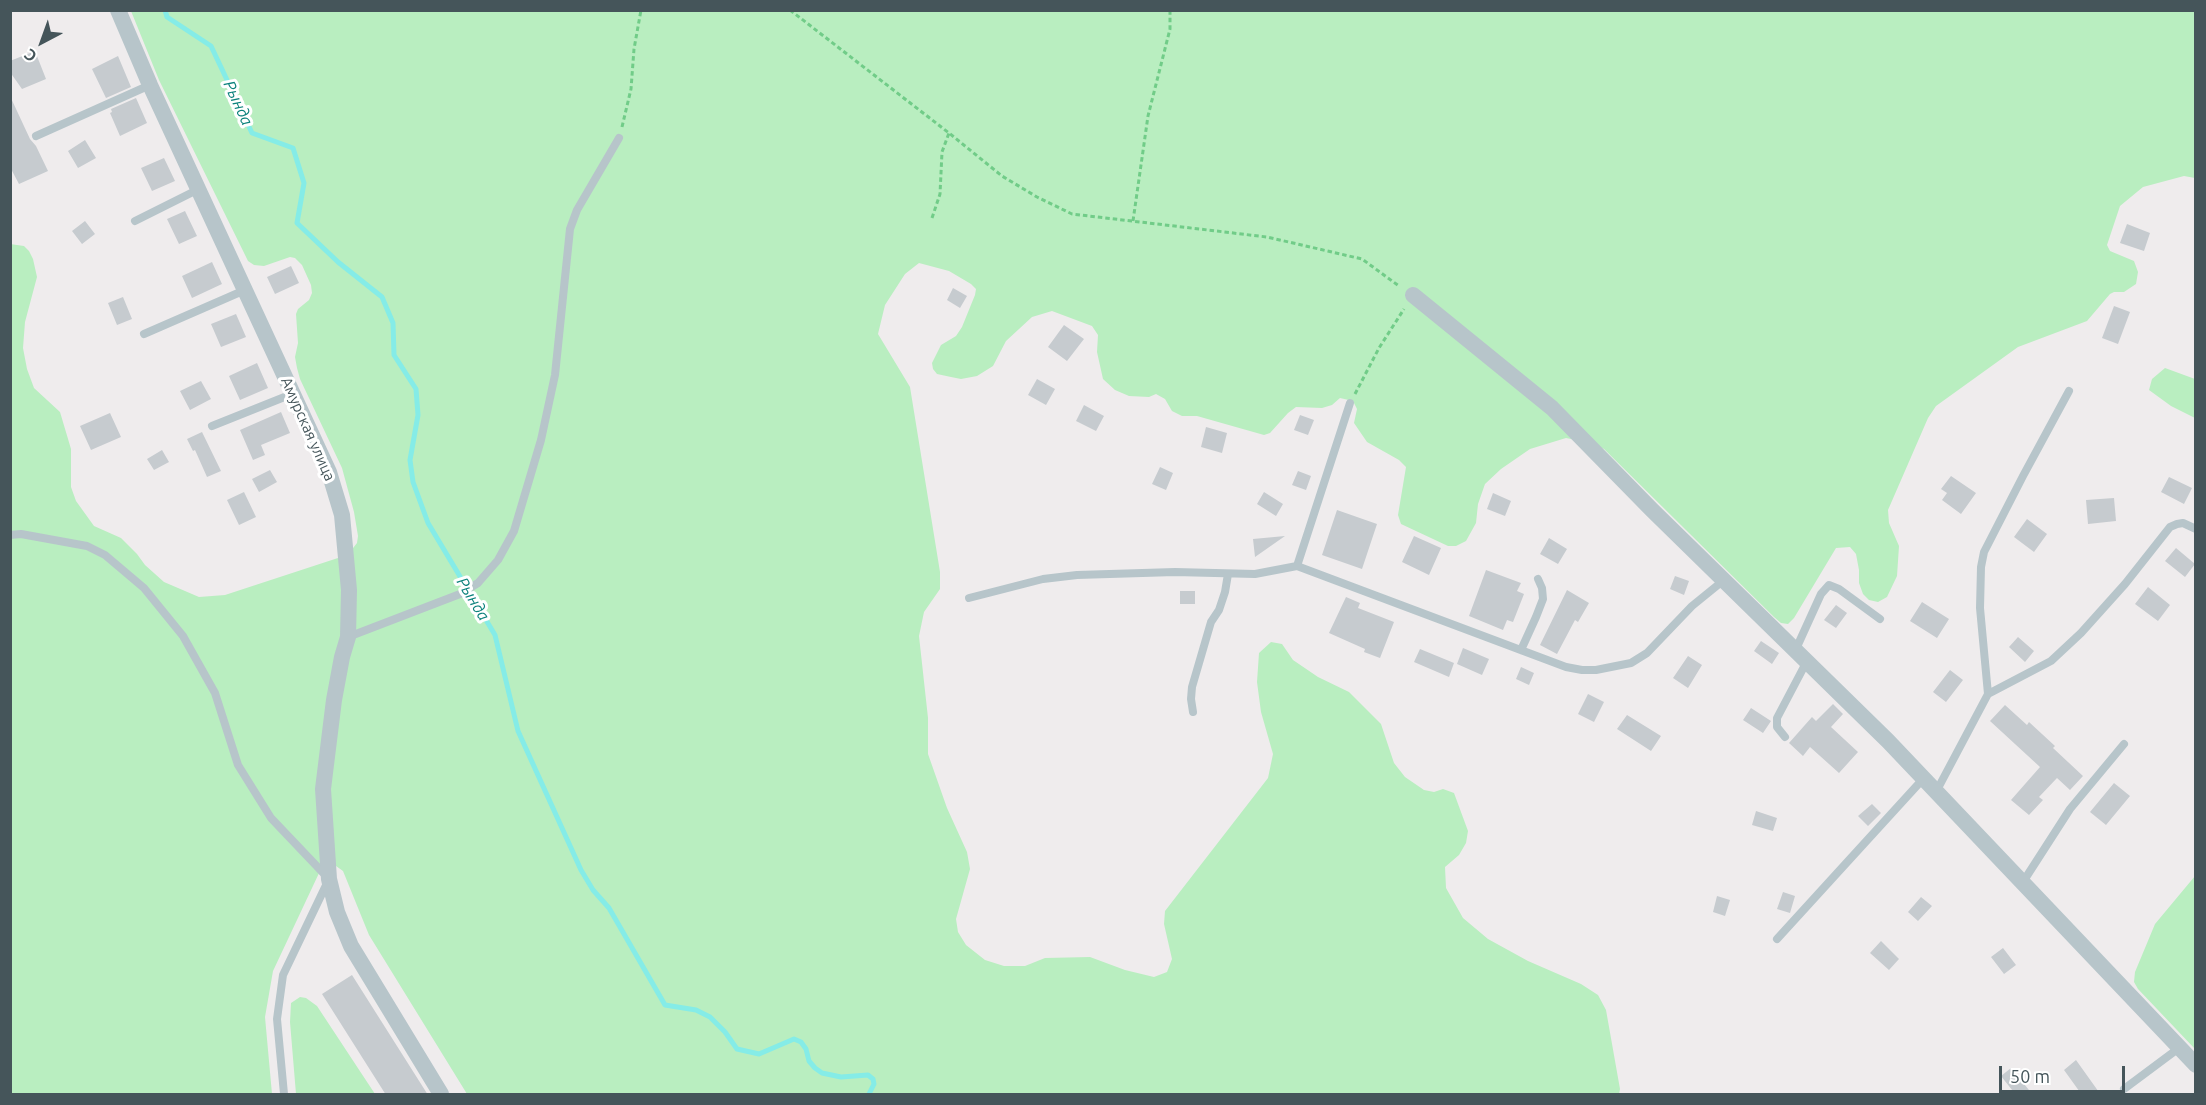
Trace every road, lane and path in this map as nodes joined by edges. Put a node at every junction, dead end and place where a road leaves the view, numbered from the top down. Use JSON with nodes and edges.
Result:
{"nodes":[{"id":1,"x":118,"y":10,"type":"edge"},
{"id":2,"x":641,"y":10,"type":"edge"},
{"id":3,"x":790,"y":10,"type":"edge"},
{"id":4,"x":1170,"y":10,"type":"edge"},
{"id":5,"x":150,"y":85,"type":"junction"},
{"id":6,"x":949,"y":133,"type":"junction"},
{"id":7,"x":36,"y":136,"type":"dead end"},
{"id":8,"x":619,"y":138,"type":"joint"},
{"id":9,"x":199,"y":189,"type":"junction"},
{"id":10,"x":932,"y":218,"type":"dead end"},
{"id":11,"x":135,"y":220,"type":"dead end"},
{"id":12,"x":1133,"y":221,"type":"junction"},
{"id":13,"x":245,"y":290,"type":"junction"},
{"id":14,"x":1413,"y":295,"type":"junction"},
{"id":15,"x":144,"y":334,"type":"dead end"},
{"id":16,"x":2069,"y":391,"type":"dead end"},
{"id":17,"x":292,"y":394,"type":"junction"},
{"id":18,"x":1350,"y":403,"type":"joint"},
{"id":19,"x":212,"y":426,"type":"dead end"},
{"id":20,"x":10,"y":529,"type":"edge"},
{"id":21,"x":2196,"y":529,"type":"edge"},
{"id":22,"x":21,"y":534,"type":"junction"},
{"id":23,"x":10,"y":535,"type":"edge"},
{"id":24,"x":1297,"y":566,"type":"junction"},
{"id":25,"x":1228,"y":574,"type":"junction"},
{"id":26,"x":1538,"y":579,"type":"dead end"},
{"id":27,"x":1724,"y":580,"type":"junction"},
{"id":28,"x":969,"y":598,"type":"dead end"},
{"id":29,"x":1880,"y":619,"type":"dead end"},
{"id":30,"x":348,"y":637,"type":"junction"},
{"id":31,"x":1521,"y":650,"type":"junction"},
{"id":32,"x":1802,"y":655,"type":"junction"},
{"id":33,"x":1988,"y":694,"type":"junction"},
{"id":34,"x":1193,"y":712,"type":"dead end"},
{"id":35,"x":1785,"y":737,"type":"dead end"},
{"id":36,"x":2124,"y":744,"type":"dead end"},
{"id":37,"x":1923,"y":778,"type":"junction"},
{"id":38,"x":1936,"y":792,"type":"junction"},
{"id":39,"x":328,"y":879,"type":"junction"},
{"id":40,"x":2023,"y":882,"type":"junction"},
{"id":41,"x":1777,"y":939,"type":"dead end"},
{"id":42,"x":2179,"y":1048,"type":"junction"},
{"id":43,"x":2196,"y":1065,"type":"edge"},
{"id":44,"x":2124,"y":1089,"type":"dead end"},
{"id":45,"x":284,"y":1095,"type":"edge"},
{"id":46,"x":441,"y":1095,"type":"edge"}],
"edges":[{"from":1,"to":5,"type":"street","name":"Амурская улица"},
{"from":2,"to":8,"type":"path"},
{"from":3,"to":6,"type":"path"},
{"from":4,"to":12,"type":"path"},
{"from":5,"to":7,"type":"lane"},
{"from":5,"to":9,"type":"street","name":"Амурская улица"},
{"from":6,"to":10,"type":"path"},
{"from":6,"to":12,"type":"path"},
{"from":8,"to":30,"type":"lane"},
{"from":9,"to":11,"type":"lane"},
{"from":9,"to":13,"type":"street","name":"Амурская улица"},
{"from":12,"to":14,"type":"path"},
{"from":13,"to":15,"type":"lane"},
{"from":13,"to":17,"type":"street","name":"Амурская улица"},
{"from":14,"to":18,"type":"path"},
{"from":14,"to":27,"type":"street"},
{"from":16,"to":33,"type":"lane"},
{"from":17,"to":19,"type":"lane"},
{"from":17,"to":30,"type":"street","name":"Амурская улица"},
{"from":18,"to":24,"type":"lane"},
{"from":20,"to":22,"type":"lane"},
{"from":21,"to":33,"type":"lane"},
{"from":22,"to":23,"type":"lane"},
{"from":22,"to":39,"type":"lane"},
{"from":24,"to":25,"type":"lane"},
{"from":24,"to":31,"type":"lane"},
{"from":25,"to":28,"type":"lane"},
{"from":25,"to":34,"type":"lane"},
{"from":26,"to":31,"type":"lane"},
{"from":27,"to":31,"type":"lane"},
{"from":27,"to":32,"type":"street"},
{"from":29,"to":32,"type":"lane"},
{"from":30,"to":39,"type":"street","name":"Амурская улица"},
{"from":32,"to":35,"type":"lane"},
{"from":32,"to":37,"type":"street"},
{"from":33,"to":38,"type":"lane"},
{"from":36,"to":40,"type":"lane"},
{"from":37,"to":38,"type":"street"},
{"from":37,"to":41,"type":"lane"},
{"from":38,"to":40,"type":"street"},
{"from":39,"to":45,"type":"lane"},
{"from":39,"to":46,"type":"street","name":"Амурская улица"},
{"from":40,"to":42,"type":"street"},
{"from":42,"to":43,"type":"street"},
{"from":42,"to":44,"type":"lane"}]}
